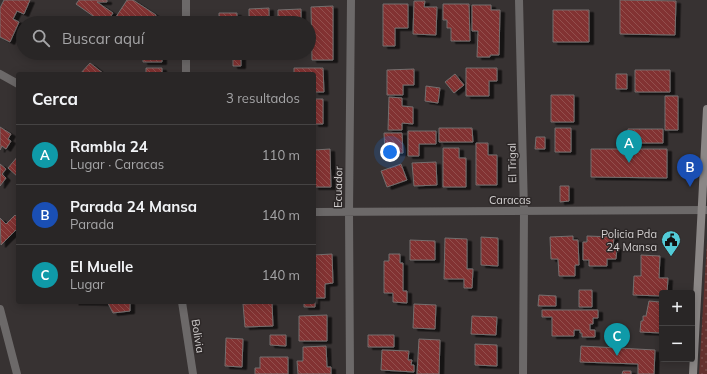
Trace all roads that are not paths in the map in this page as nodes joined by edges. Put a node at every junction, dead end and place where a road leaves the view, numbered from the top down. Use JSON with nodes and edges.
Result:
{"nodes":[{"id":1,"x":186,"y":0,"type":"edge"},
{"id":2,"x":351,"y":0,"type":"edge"},
{"id":3,"x":519,"y":0,"type":"edge"},
{"id":4,"x":186,"y":16,"type":"edge"},
{"id":5,"x":186,"y":60,"type":"edge"},
{"id":6,"x":186,"y":72,"type":"edge"},
{"id":7,"x":0,"y":74,"type":"edge"},
{"id":8,"x":16,"y":83,"type":"edge"},
{"id":9,"x":707,"y":109,"type":"edge"},
{"id":10,"x":705,"y":210,"type":"edge"},
{"id":11,"x":524,"y":211,"type":"junction"},
{"id":12,"x":316,"y":212,"type":"edge"},
{"id":13,"x":348,"y":212,"type":"junction"},
{"id":14,"x":182,"y":304,"type":"edge"},
{"id":15,"x":0,"y":309,"type":"edge"},
{"id":16,"x":17,"y":374,"type":"edge"},
{"id":17,"x":193,"y":374,"type":"edge"},
{"id":18,"x":350,"y":374,"type":"edge"},
{"id":19,"x":523,"y":374,"type":"edge"},
{"id":20,"x":693,"y":374,"type":"edge"}],
"edges":[{"from":1,"to":4,"type":"street"},
{"from":2,"to":13,"type":"street","name":"Ecuador"},
{"from":3,"to":11,"type":"street","name":"El Trigal"},
{"from":5,"to":6,"type":"street"},
{"from":7,"to":8,"type":"street"},
{"from":9,"to":10,"type":"main road"},
{"from":10,"to":11,"type":"street","name":"Caracas"},
{"from":10,"to":20,"type":"main road"},
{"from":11,"to":13,"type":"street","name":"Caracas"},
{"from":11,"to":19,"type":"street","name":"El Trigal"},
{"from":12,"to":13,"type":"street","name":"Caracas"},
{"from":13,"to":18,"type":"street","name":"Ecuador"},
{"from":14,"to":17,"type":"street","name":"Bolivia"},
{"from":15,"to":16,"type":"street"}]}
